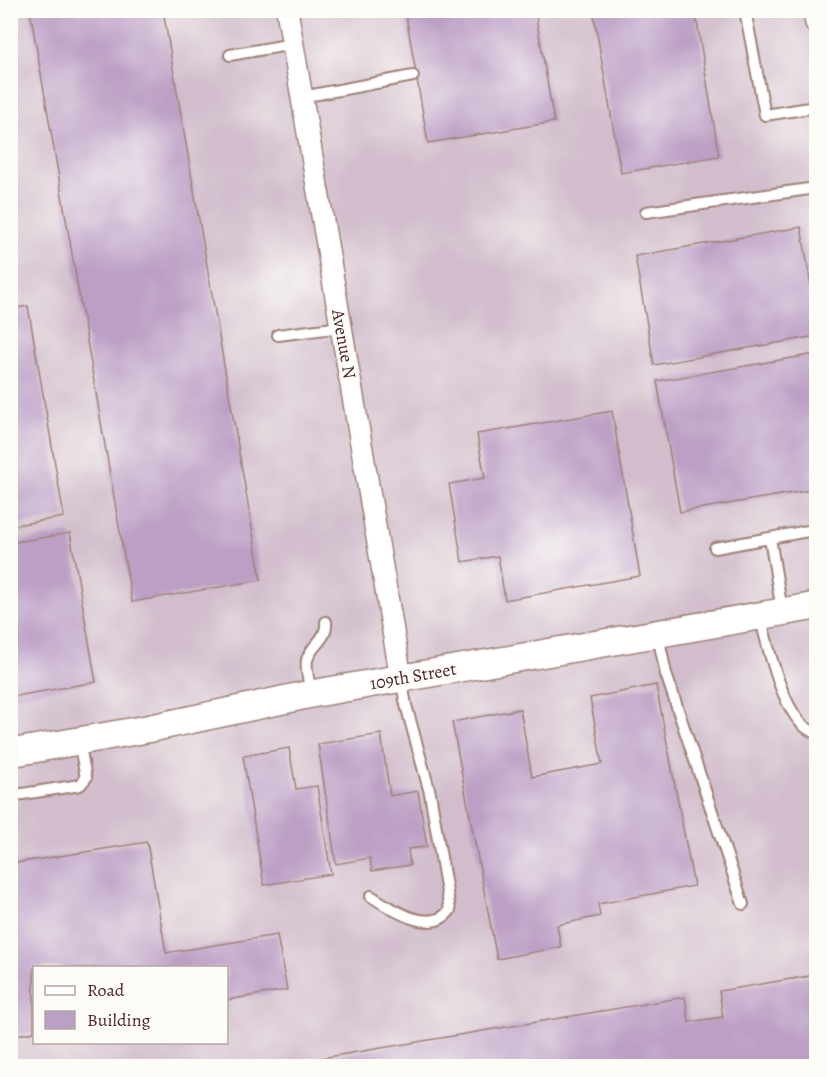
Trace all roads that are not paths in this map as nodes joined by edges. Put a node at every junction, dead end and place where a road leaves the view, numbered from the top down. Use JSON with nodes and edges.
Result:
{"nodes":[{"id":1,"x":287,"y":10,"type":"edge"},
{"id":2,"x":745,"y":10,"type":"edge"},
{"id":3,"x":814,"y":10,"type":"edge"},
{"id":4,"x":816,"y":23,"type":"edge"},
{"id":5,"x":293,"y":44,"type":"junction"},
{"id":6,"x":230,"y":55,"type":"dead end"},
{"id":7,"x":413,"y":76,"type":"dead end"},
{"id":8,"x":302,"y":97,"type":"junction"},
{"id":9,"x":816,"y":107,"type":"edge"},
{"id":10,"x":816,"y":188,"type":"edge"},
{"id":11,"x":646,"y":212,"type":"dead end"},
{"id":12,"x":341,"y":327,"type":"junction"},
{"id":13,"x":278,"y":335,"type":"dead end"},
{"id":14,"x":808,"y":531,"type":"dead end"},
{"id":15,"x":770,"y":538,"type":"junction"},
{"id":16,"x":715,"y":548,"type":"dead end"},
{"id":17,"x":816,"y":606,"type":"edge"},
{"id":18,"x":771,"y":614,"type":"junction"},
{"id":19,"x":326,"y":622,"type":"dead end"},
{"id":20,"x":658,"y":634,"type":"junction"},
{"id":21,"x":401,"y":678,"type":"junction"},
{"id":22,"x":312,"y":694,"type":"junction"},
{"id":23,"x":816,"y":732,"type":"edge"},
{"id":24,"x":79,"y":741,"type":"junction"},
{"id":25,"x":10,"y":753,"type":"edge"},
{"id":26,"x":10,"y":796,"type":"edge"},
{"id":27,"x":371,"y":896,"type":"dead end"},
{"id":28,"x":743,"y":904,"type":"dead end"}],
"edges":[{"from":1,"to":5,"type":"street","name":"Avenue N"},
{"from":2,"to":9,"type":"lane"},
{"from":3,"to":4,"type":"street"},
{"from":5,"to":6,"type":"lane"},
{"from":5,"to":8,"type":"street","name":"Avenue N"},
{"from":7,"to":8,"type":"lane"},
{"from":8,"to":12,"type":"street","name":"Avenue N"},
{"from":10,"to":11,"type":"lane"},
{"from":12,"to":13,"type":"lane"},
{"from":12,"to":21,"type":"street","name":"Avenue N"},
{"from":14,"to":15,"type":"lane"},
{"from":15,"to":16,"type":"lane"},
{"from":15,"to":18,"type":"lane"},
{"from":17,"to":18,"type":"street","name":"109th Street"},
{"from":18,"to":20,"type":"street","name":"109th Street"},
{"from":18,"to":23,"type":"lane"},
{"from":19,"to":22,"type":"lane"},
{"from":20,"to":21,"type":"street","name":"109th Street"},
{"from":20,"to":28,"type":"lane"},
{"from":21,"to":22,"type":"street","name":"109th Street"},
{"from":21,"to":27,"type":"lane"},
{"from":22,"to":24,"type":"street","name":"109th Street"},
{"from":24,"to":25,"type":"street","name":"109th Street"},
{"from":24,"to":26,"type":"lane"}]}
